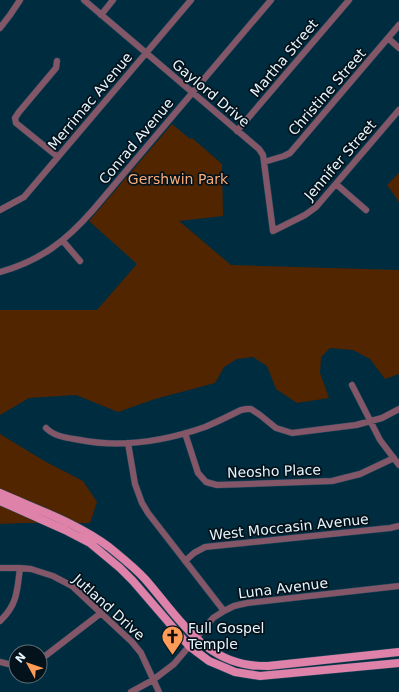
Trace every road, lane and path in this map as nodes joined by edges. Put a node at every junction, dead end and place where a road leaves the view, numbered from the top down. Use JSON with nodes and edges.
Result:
{"nodes":[{"id":1,"x":20,"y":0,"type":"edge"},
{"id":2,"x":84,"y":0,"type":"edge"},
{"id":3,"x":113,"y":0,"type":"edge"},
{"id":4,"x":191,"y":0,"type":"edge"},
{"id":5,"x":271,"y":0,"type":"edge"},
{"id":6,"x":348,"y":0,"type":"edge"},
{"id":7,"x":101,"y":15,"type":"junction"},
{"id":8,"x":399,"y":25,"type":"edge"},
{"id":9,"x":0,"y":28,"type":"edge"},
{"id":10,"x":388,"y":38,"type":"junction"},
{"id":11,"x":399,"y":48,"type":"edge"},
{"id":12,"x":146,"y":53,"type":"junction"},
{"id":13,"x":57,"y":61,"type":"dead end"},
{"id":14,"x":192,"y":93,"type":"junction"},
{"id":15,"x":399,"y":110,"type":"edge"},
{"id":16,"x":237,"y":131,"type":"junction"},
{"id":17,"x":58,"y":157,"type":"junction"},
{"id":18,"x":264,"y":162,"type":"junction"},
{"id":19,"x":336,"y":184,"type":"junction"},
{"id":20,"x":0,"y":210,"type":"edge"},
{"id":21,"x":366,"y":210,"type":"dead end"},
{"id":22,"x":273,"y":231,"type":"joint"},
{"id":23,"x":63,"y":241,"type":"junction"},
{"id":24,"x":80,"y":261,"type":"dead end"},
{"id":25,"x":0,"y":272,"type":"edge"},
{"id":26,"x":352,"y":385,"type":"dead end"},
{"id":27,"x":399,"y":409,"type":"edge"},
{"id":28,"x":370,"y":421,"type":"junction"},
{"id":29,"x":46,"y":428,"type":"dead end"},
{"id":30,"x":184,"y":433,"type":"junction"},
{"id":31,"x":128,"y":443,"type":"junction"},
{"id":32,"x":394,"y":458,"type":"junction"},
{"id":33,"x":399,"y":465,"type":"edge"},
{"id":34,"x":0,"y":493,"type":"edge"},
{"id":35,"x":0,"y":501,"type":"edge"},
{"id":36,"x":399,"y":526,"type":"edge"},
{"id":37,"x":185,"y":560,"type":"junction"},
{"id":38,"x":0,"y":568,"type":"edge"},
{"id":39,"x":20,"y":568,"type":"junction"},
{"id":40,"x":399,"y":586,"type":"edge"},
{"id":41,"x":224,"y":611,"type":"junction"},
{"id":42,"x":101,"y":613,"type":"junction"},
{"id":43,"x":0,"y":621,"type":"edge"},
{"id":44,"x":195,"y":638,"type":"junction"},
{"id":45,"x":189,"y":646,"type":"junction"},
{"id":46,"x":399,"y":652,"type":"edge"},
{"id":47,"x":48,"y":654,"type":"edge"},
{"id":48,"x":399,"y":663,"type":"edge"},
{"id":49,"x":154,"y":680,"type":"junction"},
{"id":50,"x":131,"y":692,"type":"edge"},
{"id":51,"x":159,"y":692,"type":"edge"}],
"edges":[{"from":1,"to":9,"type":"street"},
{"from":2,"to":7,"type":"street","name":"Gaylord Drive"},
{"from":3,"to":7,"type":"street"},
{"from":4,"to":12,"type":"street","name":"Merrimac Avenue"},
{"from":5,"to":14,"type":"street","name":"Conrad Avenue"},
{"from":6,"to":16,"type":"street","name":"Martha Street"},
{"from":7,"to":12,"type":"street","name":"Gaylord Drive"},
{"from":8,"to":10,"type":"street","name":"Christine Street"},
{"from":10,"to":11,"type":"street"},
{"from":10,"to":18,"type":"street","name":"Christine Street"},
{"from":12,"to":14,"type":"street","name":"Gaylord Drive"},
{"from":12,"to":17,"type":"street","name":"Merrimac Avenue"},
{"from":13,"to":17,"type":"street"},
{"from":14,"to":16,"type":"street","name":"Gaylord Drive"},
{"from":14,"to":23,"type":"street","name":"Conrad Avenue"},
{"from":15,"to":19,"type":"street","name":"Jennifer Street"},
{"from":16,"to":18,"type":"street","name":"Gaylord Drive"},
{"from":17,"to":20,"type":"street","name":"Merrimac Avenue"},
{"from":18,"to":22,"type":"street","name":"Gaylord Drive"},
{"from":19,"to":21,"type":"street"},
{"from":19,"to":22,"type":"street","name":"Jennifer Street"},
{"from":23,"to":24,"type":"street"},
{"from":23,"to":25,"type":"street","name":"Conrad Avenue"},
{"from":26,"to":28,"type":"street"},
{"from":27,"to":28,"type":"street"},
{"from":28,"to":30,"type":"street"},
{"from":28,"to":32,"type":"street"},
{"from":29,"to":31,"type":"street"},
{"from":30,"to":31,"type":"street"},
{"from":30,"to":32,"type":"street","name":"Neosho Place"},
{"from":31,"to":37,"type":"street"},
{"from":32,"to":33,"type":"street"},
{"from":34,"to":44,"type":"main road"},
{"from":35,"to":45,"type":"main road"},
{"from":36,"to":37,"type":"street","name":"West Moccasin Avenue"},
{"from":37,"to":41,"type":"street"},
{"from":38,"to":39,"type":"street","name":"Jutland Drive"},
{"from":39,"to":42,"type":"street","name":"Jutland Drive"},
{"from":39,"to":43,"type":"street"},
{"from":40,"to":41,"type":"street","name":"Luna Avenue"},
{"from":41,"to":44,"type":"street","name":"Luna Avenue"},
{"from":42,"to":47,"type":"street"},
{"from":42,"to":49,"type":"street","name":"Jutland Drive"},
{"from":44,"to":45,"type":"street","name":"Luna Avenue"},
{"from":44,"to":46,"type":"main road"},
{"from":45,"to":48,"type":"main road"},
{"from":45,"to":49,"type":"street","name":"Luna Avenue"},
{"from":49,"to":50,"type":"street","name":"Luna Avenue"},
{"from":49,"to":51,"type":"street","name":"Jutland Drive"}]}
